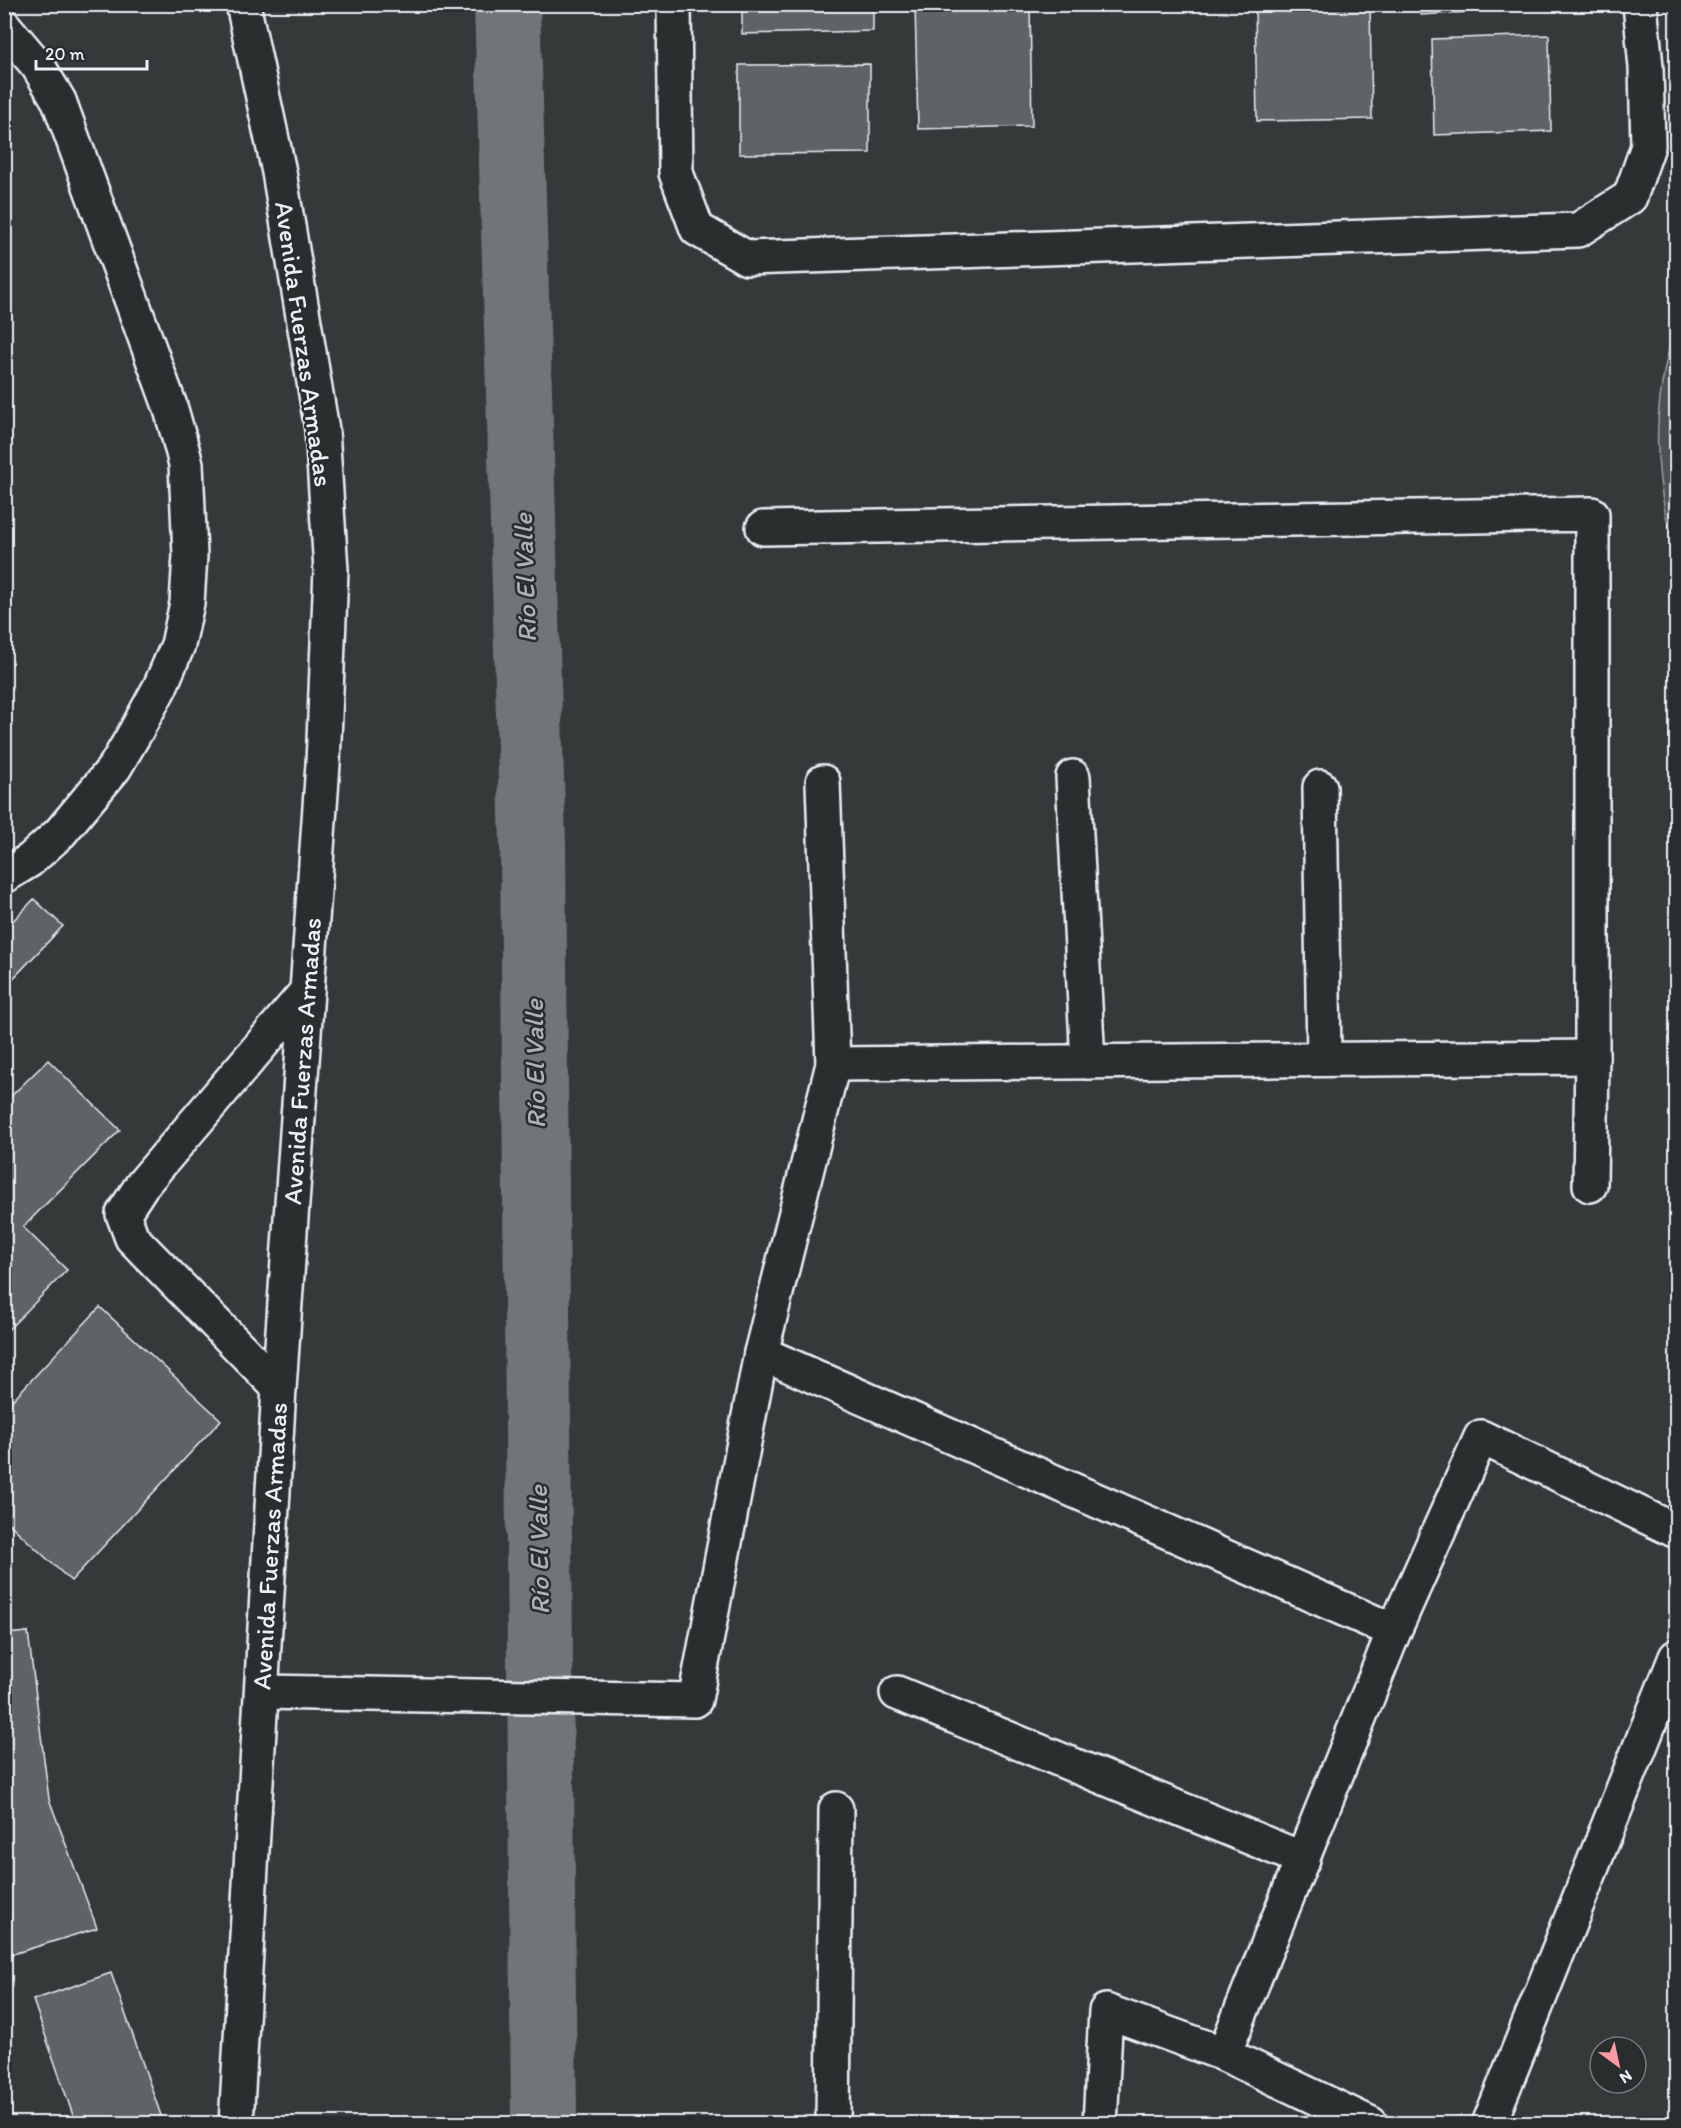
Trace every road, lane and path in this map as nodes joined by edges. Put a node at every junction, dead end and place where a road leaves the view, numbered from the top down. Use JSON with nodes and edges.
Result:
{"nodes":[{"id":1,"x":243,"y":4,"type":"edge"},
{"id":2,"x":674,"y":4,"type":"edge"},
{"id":3,"x":1640,"y":4,"type":"edge"},
{"id":4,"x":4,"y":26,"type":"edge"},
{"id":5,"x":763,"y":528,"type":"dead end"},
{"id":6,"x":1073,"y":777,"type":"dead end"},
{"id":7,"x":823,"y":782,"type":"dead end"},
{"id":8,"x":1320,"y":787,"type":"dead end"},
{"id":9,"x":4,"y":876,"type":"edge"},
{"id":10,"x":307,"y":991,"type":"junction"},
{"id":11,"x":1592,"y":1057,"type":"junction"},
{"id":12,"x":1324,"y":1059,"type":"junction"},
{"id":13,"x":1088,"y":1062,"type":"junction"},
{"id":14,"x":833,"y":1064,"type":"junction"},
{"id":15,"x":1590,"y":1185,"type":"dead end"},
{"id":16,"x":761,"y":1353,"type":"junction"},
{"id":17,"x":279,"y":1388,"type":"junction"},
{"id":18,"x":1677,"y":1531,"type":"edge"},
{"id":19,"x":1394,"y":1631,"type":"junction"},
{"id":20,"x":1677,"y":1657,"type":"edge"},
{"id":21,"x":263,"y":1692,"type":"junction"},
{"id":22,"x":897,"y":1693,"type":"dead end"},
{"id":23,"x":836,"y":1809,"type":"dead end"},
{"id":24,"x":1303,"y":1859,"type":"junction"},
{"id":25,"x":1224,"y":2054,"type":"junction"},
{"id":26,"x":236,"y":2124,"type":"edge"},
{"id":27,"x":833,"y":2124,"type":"edge"},
{"id":28,"x":1100,"y":2124,"type":"edge"},
{"id":29,"x":1371,"y":2124,"type":"edge"},
{"id":30,"x":1489,"y":2124,"type":"edge"}],
"edges":[{"from":1,"to":10,"type":"street","name":"Avenida Fuerzas Armadas"},
{"from":2,"to":3,"type":"street"},
{"from":4,"to":9,"type":"street"},
{"from":5,"to":11,"type":"street"},
{"from":6,"to":13,"type":"street"},
{"from":7,"to":14,"type":"street"},
{"from":8,"to":12,"type":"street"},
{"from":10,"to":17,"type":"street","name":"Avenida Fuerzas Armadas"},
{"from":10,"to":17,"type":"street"},
{"from":11,"to":12,"type":"street"},
{"from":11,"to":15,"type":"street"},
{"from":12,"to":13,"type":"street"},
{"from":13,"to":14,"type":"street"},
{"from":14,"to":16,"type":"street"},
{"from":16,"to":19,"type":"street"},
{"from":16,"to":21,"type":"street"},
{"from":17,"to":21,"type":"street","name":"Avenida Fuerzas Armadas"},
{"from":18,"to":19,"type":"street"},
{"from":19,"to":24,"type":"street"},
{"from":20,"to":30,"type":"street"},
{"from":21,"to":26,"type":"street","name":"Avenida Fuerzas Armadas"},
{"from":22,"to":24,"type":"street"},
{"from":23,"to":27,"type":"street"},
{"from":24,"to":25,"type":"street"},
{"from":25,"to":28,"type":"street"},
{"from":25,"to":29,"type":"street"}]}
